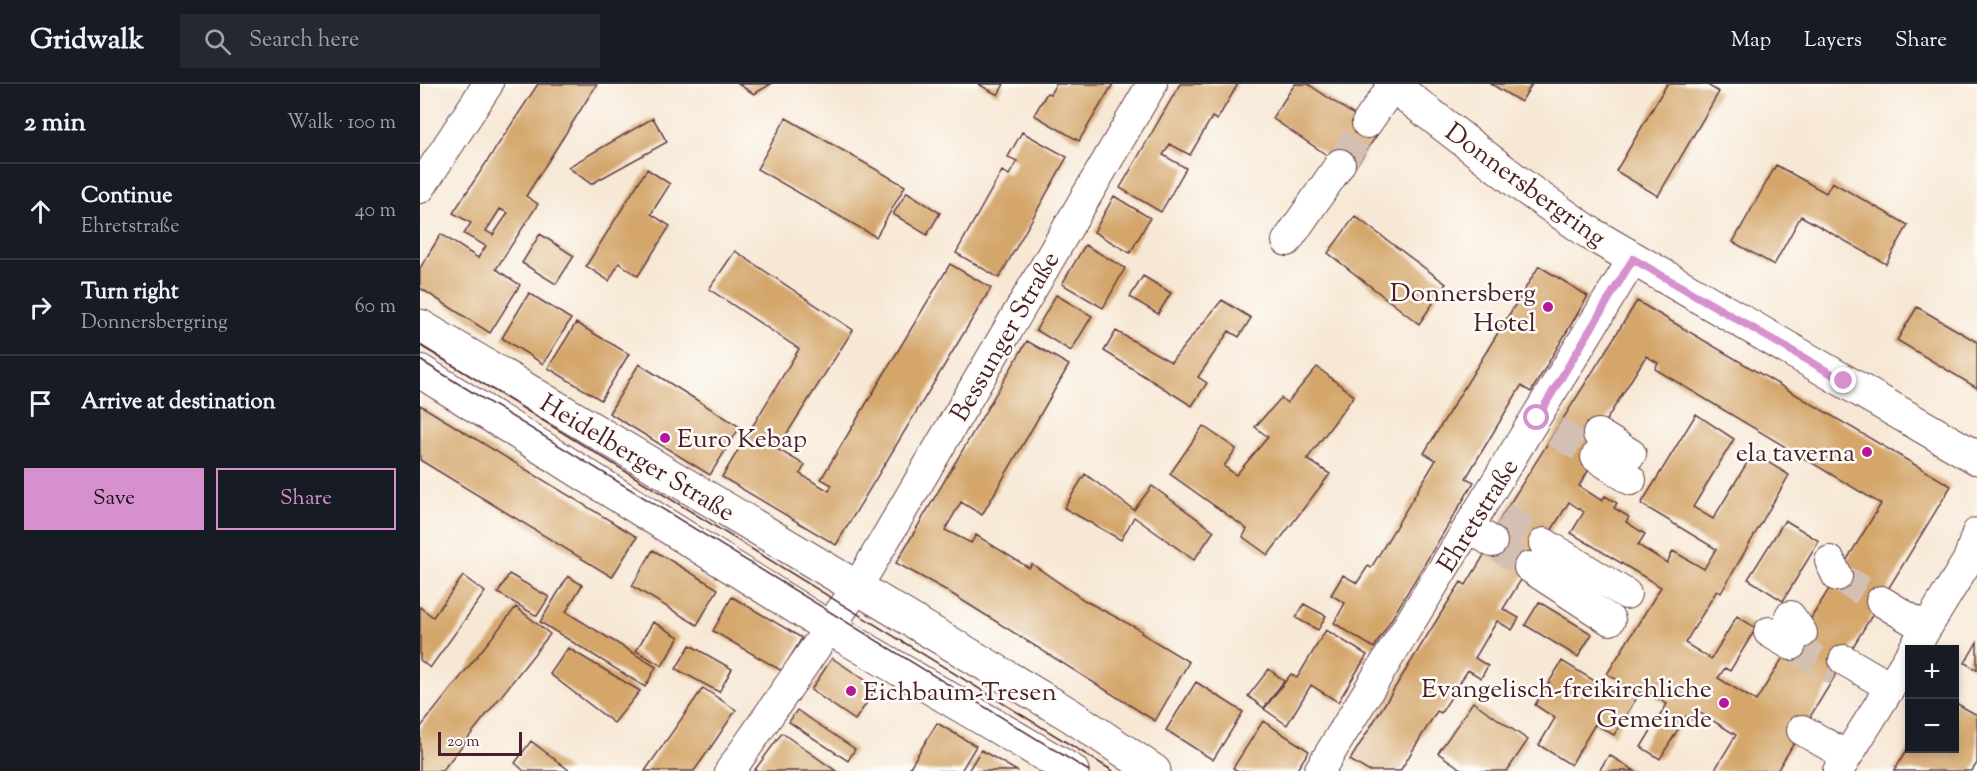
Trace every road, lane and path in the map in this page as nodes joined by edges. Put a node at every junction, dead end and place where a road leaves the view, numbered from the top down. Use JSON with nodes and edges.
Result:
{"nodes":[{"id":1,"x":488,"y":84,"type":"edge"},
{"id":2,"x":1152,"y":84,"type":"edge"},
{"id":3,"x":1392,"y":85,"type":"edge"},
{"id":4,"x":1367,"y":123,"type":"tunnel mouth"},
{"id":5,"x":1340,"y":164,"type":"tunnel mouth"},
{"id":6,"x":420,"y":188,"type":"edge"},
{"id":7,"x":1287,"y":241,"type":"dead end"},
{"id":8,"x":1633,"y":259,"type":"junction"},
{"id":9,"x":420,"y":326,"type":"edge"},
{"id":10,"x":420,"y":371,"type":"edge"},
{"id":11,"x":1597,"y":445,"type":"tunnel mouth"},
{"id":12,"x":1977,"y":458,"type":"edge"},
{"id":13,"x":1631,"y":467,"type":"dead end"},
{"id":14,"x":1974,"y":548,"type":"edge"},
{"id":15,"x":856,"y":589,"type":"junction"},
{"id":16,"x":1626,"y":594,"type":"dead end"},
{"id":17,"x":1881,"y":601,"type":"tunnel mouth"},
{"id":18,"x":1610,"y":620,"type":"dead end"},
{"id":19,"x":831,"y":629,"type":"junction"},
{"id":20,"x":1919,"y":639,"type":"edge"},
{"id":21,"x":1905,"y":663,"type":"edge"},
{"id":22,"x":1841,"y":666,"type":"tunnel mouth"},
{"id":23,"x":1886,"y":693,"type":"junction"},
{"id":24,"x":1802,"y":730,"type":"dead end"},
{"id":25,"x":1843,"y":763,"type":"edge"},
{"id":26,"x":730,"y":771,"type":"edge"},
{"id":27,"x":1072,"y":771,"type":"edge"},
{"id":28,"x":1154,"y":771,"type":"edge"},
{"id":29,"x":1319,"y":771,"type":"edge"}],
"edges":[{"from":1,"to":6,"type":"street"},
{"from":2,"to":15,"type":"street","name":"Bessunger Straße"},
{"from":3,"to":4,"type":"street"},
{"from":3,"to":8,"type":"main road","name":"Donnersbergring"},
{"from":5,"to":7,"type":"street"},
{"from":8,"to":12,"type":"main road","name":"Donnersbergring"},
{"from":8,"to":29,"type":"street","name":"Ehretstraße"},
{"from":9,"to":15,"type":"main road","name":"Heidelberger Straße"},
{"from":10,"to":19,"type":"main road","name":"Heidelberger Straße"},
{"from":11,"to":13,"type":"street"},
{"from":14,"to":20,"type":"street"},
{"from":15,"to":19,"type":"street"},
{"from":15,"to":28,"type":"main road","name":"Heidelberger Straße"},
{"from":16,"to":18,"type":"street"},
{"from":17,"to":20,"type":"street"},
{"from":19,"to":26,"type":"street"},
{"from":19,"to":27,"type":"main road","name":"Heidelberger Straße"},
{"from":21,"to":23,"type":"street"},
{"from":22,"to":23,"type":"street"},
{"from":23,"to":25,"type":"street"},
{"from":24,"to":25,"type":"street"}]}
